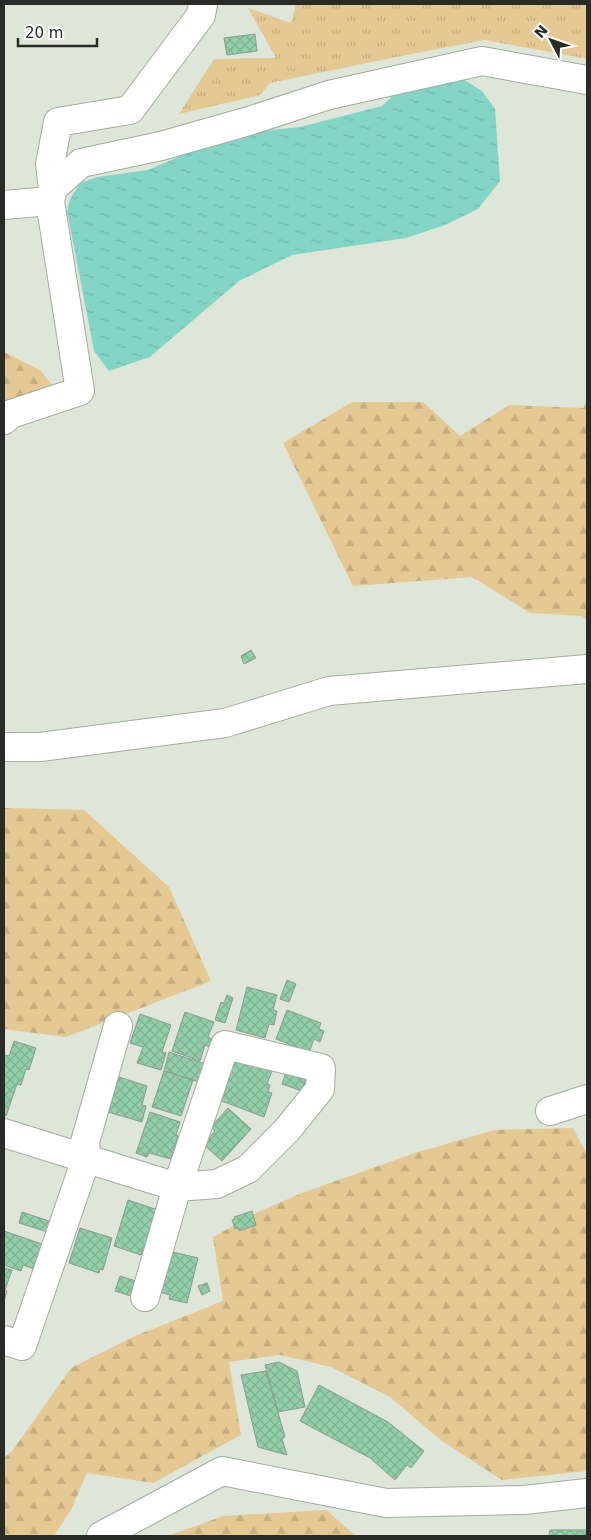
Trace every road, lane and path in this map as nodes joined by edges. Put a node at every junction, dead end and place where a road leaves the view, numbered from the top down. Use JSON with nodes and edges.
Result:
{"nodes":[{"id":1,"x":203,"y":4,"type":"edge"},
{"id":2,"x":587,"y":80,"type":"edge"},
{"id":3,"x":52,"y":194,"type":"junction"},
{"id":4,"x":4,"y":205,"type":"edge"},
{"id":5,"x":4,"y":420,"type":"edge"},
{"id":6,"x":587,"y":669,"type":"edge"},
{"id":7,"x":4,"y":747,"type":"edge"},
{"id":8,"x":118,"y":1026,"type":"dead end"},
{"id":9,"x":587,"y":1099,"type":"edge"},
{"id":10,"x":550,"y":1111,"type":"dead end"},
{"id":11,"x":4,"y":1133,"type":"edge"},
{"id":12,"x":86,"y":1159,"type":"junction"},
{"id":13,"x":177,"y":1187,"type":"junction"},
{"id":14,"x":145,"y":1297,"type":"dead end"},
{"id":15,"x":4,"y":1340,"type":"edge"},
{"id":16,"x":587,"y":1492,"type":"edge"},
{"id":17,"x":101,"y":1536,"type":"edge"}],
"edges":[{"from":1,"to":3,"type":"street"},
{"from":2,"to":3,"type":"street"},
{"from":3,"to":4,"type":"street"},
{"from":3,"to":5,"type":"street"},
{"from":6,"to":7,"type":"street"},
{"from":8,"to":12,"type":"street"},
{"from":9,"to":10,"type":"street"},
{"from":11,"to":12,"type":"street"},
{"from":12,"to":13,"type":"street"},
{"from":12,"to":15,"type":"street"},
{"from":13,"to":13,"type":"street"},
{"from":13,"to":14,"type":"street"},
{"from":16,"to":17,"type":"street"}]}
